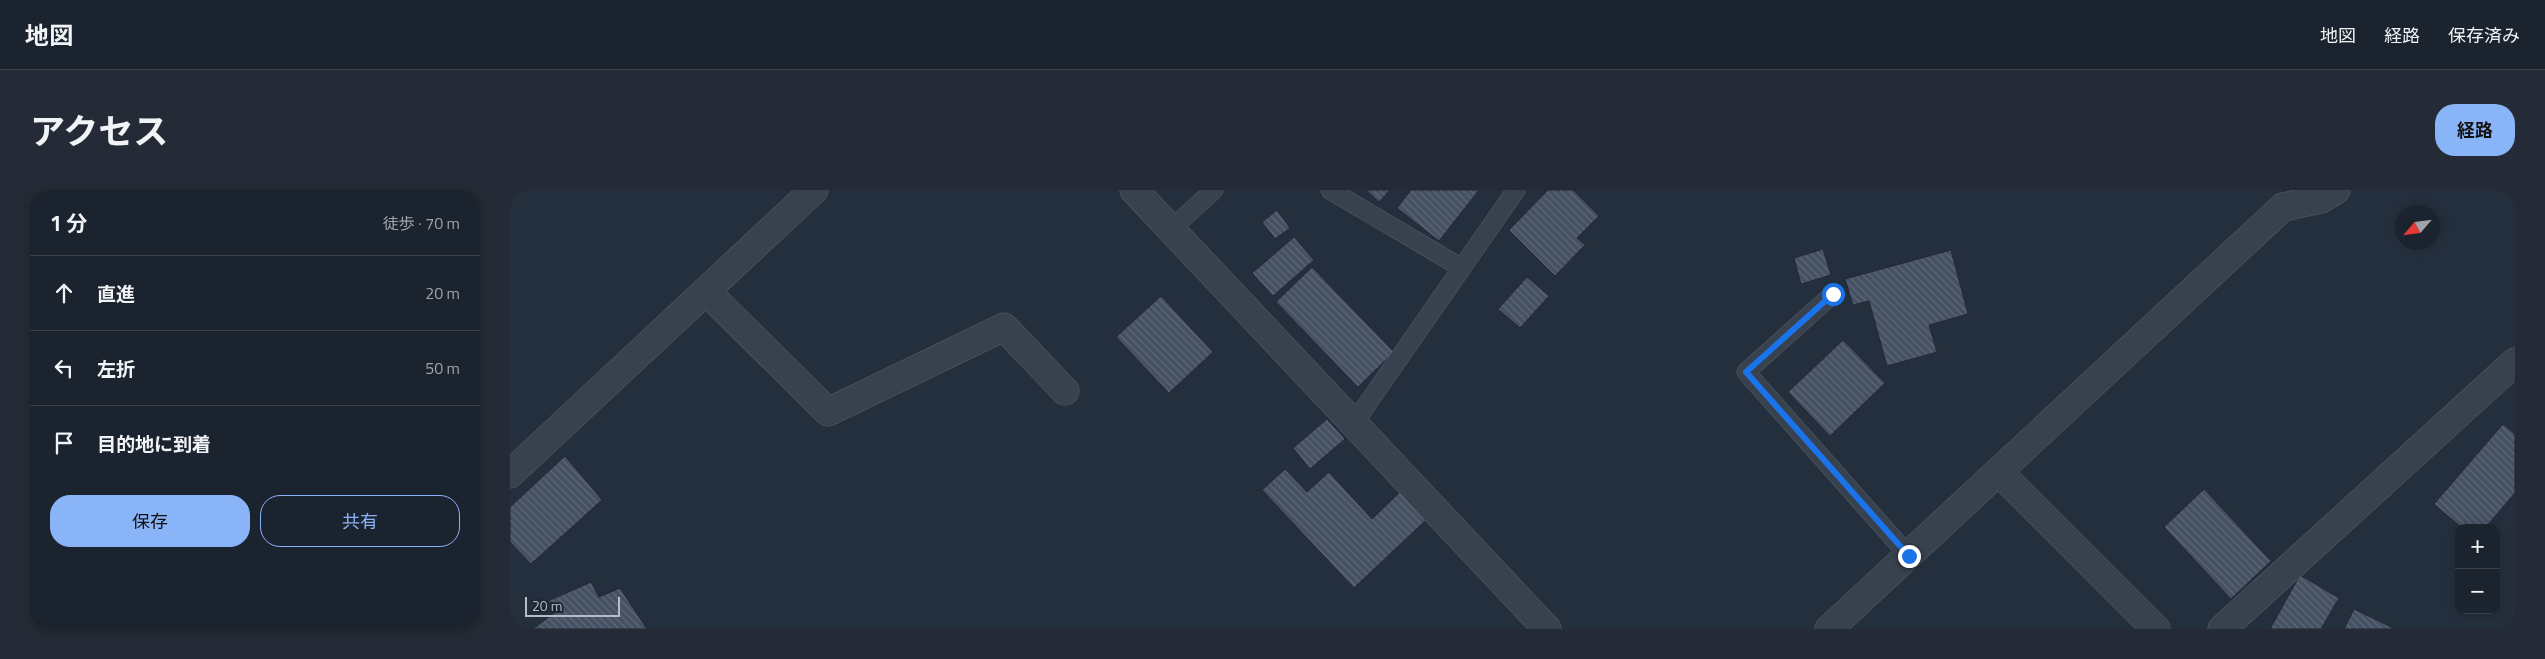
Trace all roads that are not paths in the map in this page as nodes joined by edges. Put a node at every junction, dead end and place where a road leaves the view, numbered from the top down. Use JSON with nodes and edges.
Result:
{"nodes":[{"id":1,"x":814,"y":190,"type":"edge"},
{"id":2,"x":1134,"y":190,"type":"edge"},
{"id":3,"x":1214,"y":190,"type":"edge"},
{"id":4,"x":1330,"y":190,"type":"edge"},
{"id":5,"x":1516,"y":190,"type":"edge"},
{"id":6,"x":2336,"y":190,"type":"edge"},
{"id":7,"x":1171,"y":229,"type":"junction"},
{"id":8,"x":1462,"y":268,"type":"junction"},
{"id":9,"x":706,"y":291,"type":"junction"},
{"id":10,"x":1833,"y":294,"type":"dead end"},
{"id":11,"x":2515,"y":362,"type":"edge"},
{"id":12,"x":1065,"y":391,"type":"dead end"},
{"id":13,"x":1354,"y":423,"type":"junction"},
{"id":14,"x":2000,"y":473,"type":"junction"},
{"id":15,"x":510,"y":474,"type":"edge"},
{"id":16,"x":1909,"y":556,"type":"junction"},
{"id":17,"x":1547,"y":629,"type":"edge"},
{"id":18,"x":1829,"y":629,"type":"edge"},
{"id":19,"x":2156,"y":629,"type":"edge"},
{"id":20,"x":2222,"y":629,"type":"edge"}],
"edges":[{"from":1,"to":9,"type":"street"},
{"from":2,"to":7,"type":"street"},
{"from":3,"to":7,"type":"lane"},
{"from":4,"to":8,"type":"lane"},
{"from":5,"to":8,"type":"lane"},
{"from":6,"to":14,"type":"street"},
{"from":7,"to":13,"type":"street"},
{"from":8,"to":13,"type":"lane"},
{"from":9,"to":12,"type":"street"},
{"from":9,"to":15,"type":"street"},
{"from":10,"to":16,"type":"lane"},
{"from":11,"to":20,"type":"street"},
{"from":13,"to":17,"type":"street"},
{"from":14,"to":16,"type":"street"},
{"from":14,"to":19,"type":"street"},
{"from":16,"to":18,"type":"street"}]}
